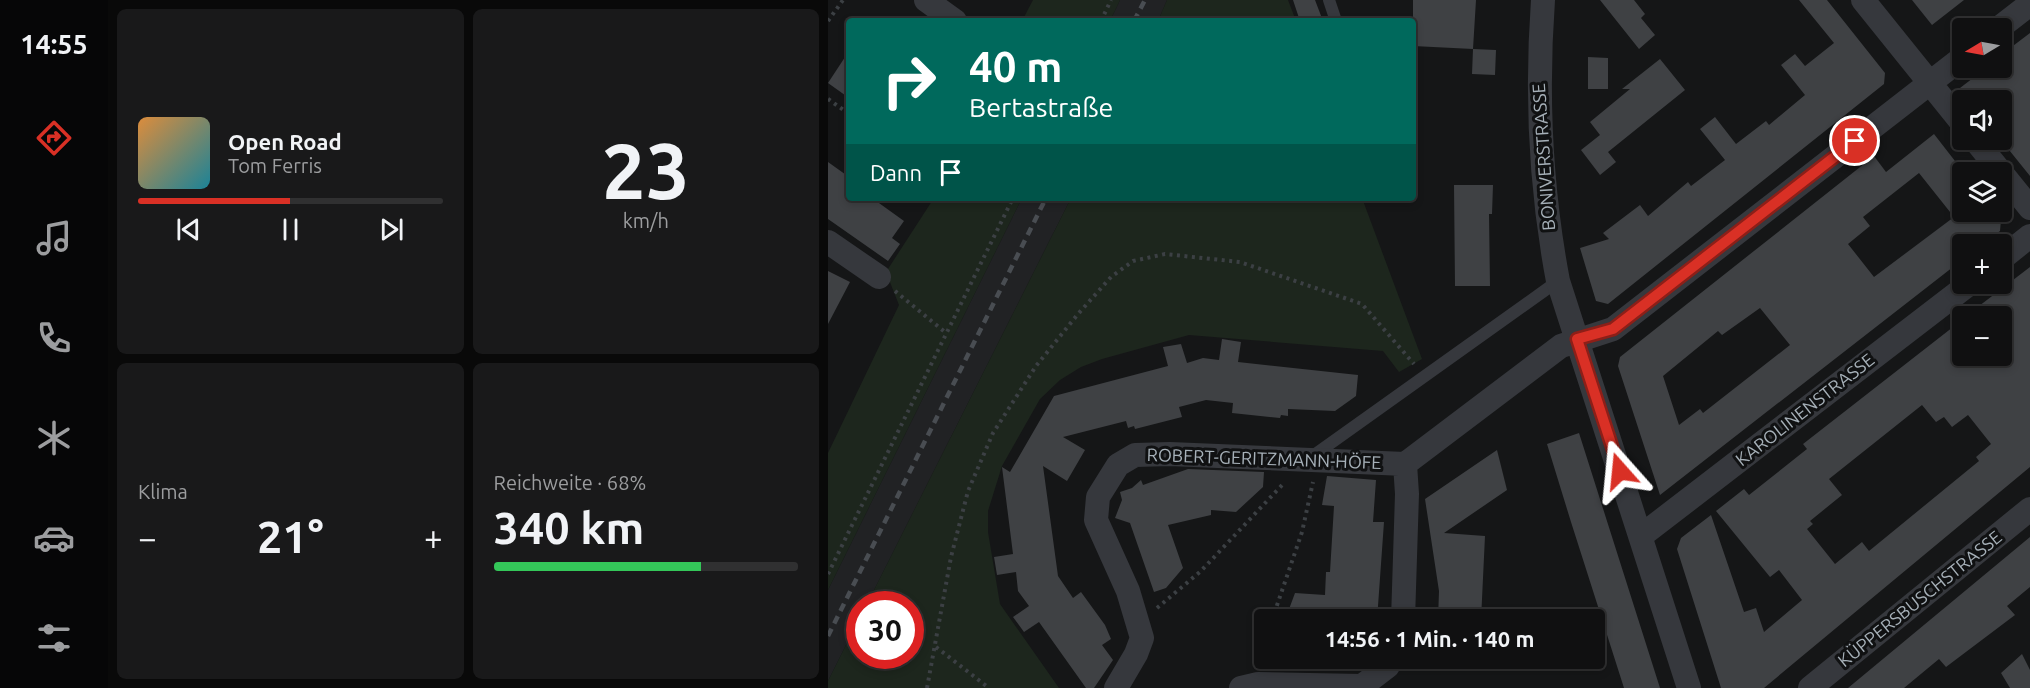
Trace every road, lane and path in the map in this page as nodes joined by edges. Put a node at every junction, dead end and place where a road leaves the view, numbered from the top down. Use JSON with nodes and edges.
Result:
{"nodes":[{"id":1,"x":843,"y":0,"type":"edge"},
{"id":2,"x":926,"y":0,"type":"edge"},
{"id":3,"x":1111,"y":0,"type":"edge"},
{"id":4,"x":1329,"y":0,"type":"edge"},
{"id":5,"x":1543,"y":0,"type":"edge"},
{"id":6,"x":1863,"y":0,"type":"edge"},
{"id":7,"x":2030,"y":4,"type":"edge"},
{"id":8,"x":951,"y":18,"type":"edge"},
{"id":9,"x":1102,"y":18,"type":"edge"},
{"id":10,"x":1335,"y":18,"type":"edge"},
{"id":11,"x":2012,"y":18,"type":"edge"},
{"id":12,"x":828,"y":21,"type":"edge"},
{"id":13,"x":1952,"y":66,"type":"edge"},
{"id":14,"x":1930,"y":83,"type":"junction"},
{"id":15,"x":828,"y":99,"type":"edge"},
{"id":16,"x":1952,"y":110,"type":"edge"},
{"id":17,"x":846,"y":112,"type":"edge"},
{"id":18,"x":1983,"y":150,"type":"edge"},
{"id":19,"x":1012,"y":201,"type":"edge"},
{"id":20,"x":2030,"y":208,"type":"edge"},
{"id":21,"x":2030,"y":236,"type":"edge"},
{"id":22,"x":828,"y":242,"type":"edge"},
{"id":23,"x":2012,"y":250,"type":"edge"},
{"id":24,"x":879,"y":277,"type":"joint"},
{"id":25,"x":1558,"y":281,"type":"junction"},
{"id":26,"x":1956,"y":294,"type":"edge"},
{"id":27,"x":946,"y":333,"type":"junction"},
{"id":28,"x":1577,"y":339,"type":"junction"},
{"id":29,"x":1424,"y":376,"type":"junction"},
{"id":30,"x":1312,"y":461,"type":"junction"},
{"id":31,"x":1405,"y":464,"type":"junction"},
{"id":32,"x":2030,"y":509,"type":"edge"},
{"id":33,"x":1641,"y":536,"type":"junction"},
{"id":34,"x":828,"y":574,"type":"edge"},
{"id":35,"x":1276,"y":609,"type":"edge"},
{"id":36,"x":1403,"y":609,"type":"edge"},
{"id":37,"x":1138,"y":624,"type":"junction"},
{"id":38,"x":936,"y":647,"type":"junction"},
{"id":39,"x":1385,"y":669,"type":"edge"},
{"id":40,"x":1819,"y":686,"type":"edge"},
{"id":41,"x":927,"y":688,"type":"edge"},
{"id":42,"x":989,"y":688,"type":"edge"},
{"id":43,"x":1116,"y":688,"type":"edge"},
{"id":44,"x":1241,"y":688,"type":"edge"},
{"id":45,"x":1689,"y":688,"type":"edge"}],
"edges":[{"from":1,"to":12,"type":"path"},
{"from":2,"to":8,"type":"street"},
{"from":3,"to":9,"type":"path"},
{"from":4,"to":10,"type":"lane"},
{"from":5,"to":25,"type":"street","name":"BONIVERSTRASSE"},
{"from":6,"to":14,"type":"street"},
{"from":7,"to":11,"type":"street"},
{"from":13,"to":14,"type":"street","name":"ROBERT-GERITZMANN-HÖFE"},
{"from":14,"to":16,"type":"street"},
{"from":14,"to":28,"type":"street","name":"ROBERT-GERITZMANN-HÖFE"},
{"from":15,"to":17,"type":"path"},
{"from":18,"to":20,"type":"street"},
{"from":19,"to":27,"type":"path"},
{"from":21,"to":23,"type":"street"},
{"from":22,"to":24,"type":"street"},
{"from":24,"to":27,"type":"path"},
{"from":25,"to":28,"type":"street","name":"BONIVERSTRASSE"},
{"from":25,"to":29,"type":"lane"},
{"from":26,"to":33,"type":"street","name":"KAROLINENSTRASSE"},
{"from":27,"to":34,"type":"path"},
{"from":28,"to":31,"type":"street","name":"ROBERT-GERITZMANN-HÖFE"},
{"from":28,"to":33,"type":"street","name":"BONIVERSTRASSE"},
{"from":29,"to":30,"type":"lane"},
{"from":29,"to":38,"type":"path"},
{"from":30,"to":31,"type":"street","name":"ROBERT-GERITZMANN-HÖFE"},
{"from":30,"to":35,"type":"path"},
{"from":30,"to":37,"type":"path"},
{"from":30,"to":37,"type":"street","name":"ROBERT-GERITZMANN-HÖFE"},
{"from":31,"to":36,"type":"street","name":"ROBERT-GERITZMANN-HÖFE"},
{"from":32,"to":40,"type":"street","name":"KÜPPERSBUSCHSTRASSE"},
{"from":33,"to":45,"type":"street","name":"BONIVERSTRASSE"},
{"from":37,"to":43,"type":"street","name":"ROBERT-GERITZMANN-HÖFE"},
{"from":38,"to":41,"type":"path"},
{"from":38,"to":42,"type":"path"},
{"from":39,"to":44,"type":"street"}]}
